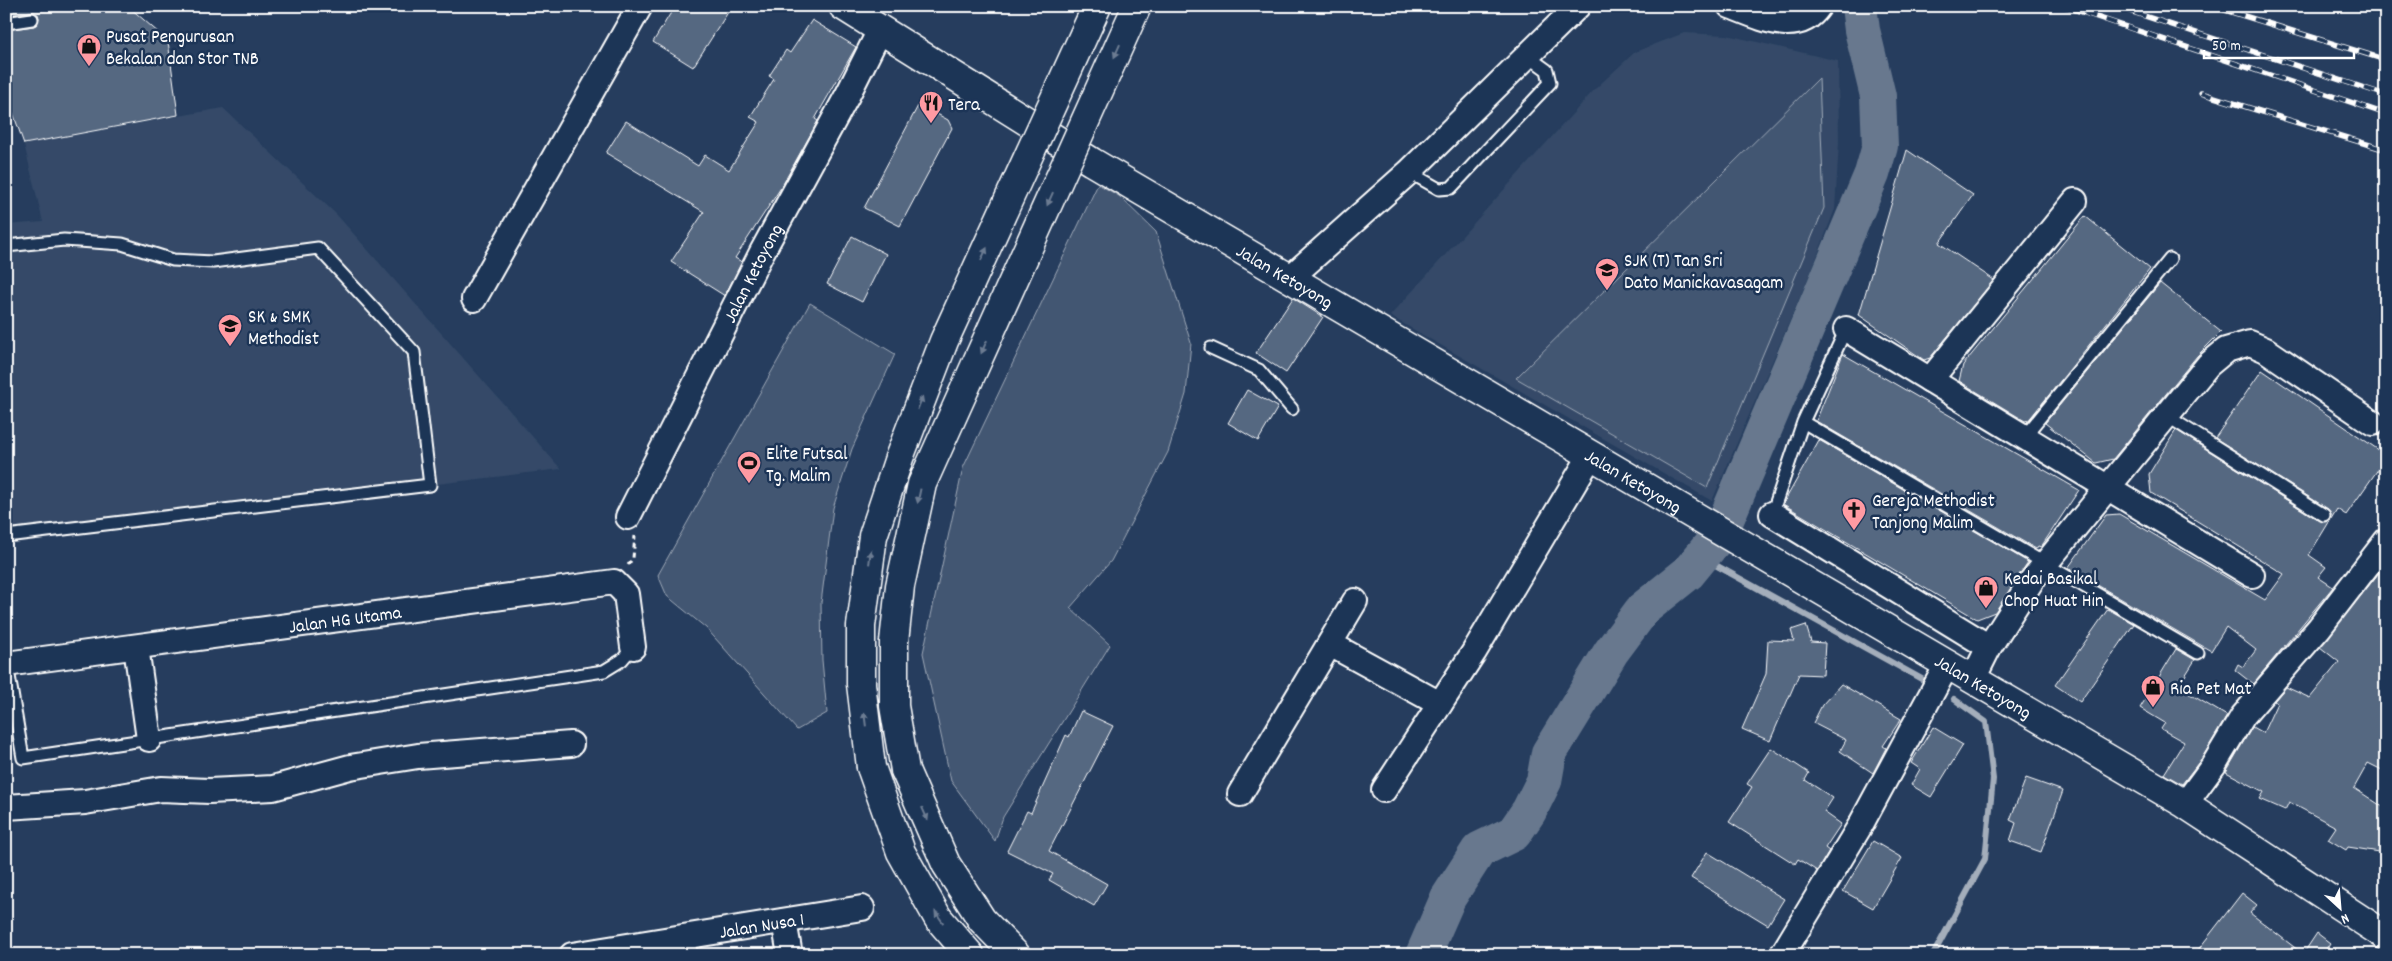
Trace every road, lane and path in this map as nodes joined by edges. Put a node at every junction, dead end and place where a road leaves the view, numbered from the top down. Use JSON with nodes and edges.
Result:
{"nodes":[{"id":1,"x":640,"y":6,"type":"edge"},
{"id":2,"x":843,"y":6,"type":"edge"},
{"id":3,"x":1097,"y":6,"type":"edge"},
{"id":4,"x":1137,"y":6,"type":"edge"},
{"id":5,"x":1578,"y":6,"type":"edge"},
{"id":6,"x":1730,"y":6,"type":"edge"},
{"id":7,"x":1819,"y":6,"type":"edge"},
{"id":8,"x":32,"y":19,"type":"dead end"},
{"id":9,"x":6,"y":23,"type":"edge"},
{"id":10,"x":880,"y":30,"type":"junction"},
{"id":11,"x":1529,"y":57,"type":"junction"},
{"id":12,"x":1409,"y":172,"type":"junction"},
{"id":13,"x":2075,"y":201,"type":"dead end"},
{"id":14,"x":6,"y":246,"type":"edge"},
{"id":15,"x":2170,"y":259,"type":"dead end"},
{"id":16,"x":1290,"y":278,"type":"junction"},
{"id":17,"x":474,"y":299,"type":"dead end"},
{"id":18,"x":1846,"y":329,"type":"joint"},
{"id":19,"x":1211,"y":348,"type":"dead end"},
{"id":20,"x":1930,"y":380,"type":"junction"},
{"id":21,"x":1292,"y":409,"type":"dead end"},
{"id":22,"x":2167,"y":416,"type":"junction"},
{"id":23,"x":1803,"y":422,"type":"junction"},
{"id":24,"x":2373,"y":423,"type":"dead end"},
{"id":25,"x":2024,"y":437,"type":"junction"},
{"id":26,"x":1591,"y":455,"type":"junction"},
{"id":27,"x":2108,"y":488,"type":"junction"},
{"id":28,"x":1772,"y":514,"type":"joint"},
{"id":29,"x":2324,"y":514,"type":"dead end"},
{"id":30,"x":628,"y":517,"type":"joint"},
{"id":31,"x":6,"y":536,"type":"edge"},
{"id":32,"x":2384,"y":547,"type":"edge"},
{"id":33,"x":2047,"y":563,"type":"junction"},
{"id":34,"x":2252,"y":575,"type":"dead end"},
{"id":35,"x":614,"y":582,"type":"junction"},
{"id":36,"x":1355,"y":601,"type":"dead end"},
{"id":37,"x":1330,"y":644,"type":"junction"},
{"id":38,"x":136,"y":647,"type":"junction"},
{"id":39,"x":1990,"y":647,"type":"junction"},
{"id":40,"x":633,"y":648,"type":"joint"},
{"id":41,"x":2198,"y":653,"type":"dead end"},
{"id":42,"x":6,"y":664,"type":"edge"},
{"id":43,"x":1947,"y":665,"type":"junction"},
{"id":44,"x":1973,"y":679,"type":"junction"},
{"id":45,"x":1440,"y":704,"type":"junction"},
{"id":46,"x":149,"y":739,"type":"junction"},
{"id":47,"x":571,"y":744,"type":"dead end"},
{"id":48,"x":1384,"y":790,"type":"dead end"},
{"id":49,"x":1240,"y":794,"type":"dead end"},
{"id":50,"x":2185,"y":804,"type":"junction"},
{"id":51,"x":6,"y":808,"type":"edge"},
{"id":52,"x":862,"y":908,"type":"dead end"},
{"id":53,"x":784,"y":921,"type":"junction"},
{"id":54,"x":2386,"y":936,"type":"edge"},
{"id":55,"x":690,"y":945,"type":"edge"},
{"id":56,"x":582,"y":954,"type":"edge"},
{"id":57,"x":790,"y":955,"type":"edge"},
{"id":58,"x":970,"y":955,"type":"edge"},
{"id":59,"x":1016,"y":955,"type":"edge"},
{"id":60,"x":1782,"y":955,"type":"edge"}],
"edges":[{"from":1,"to":17,"type":"street"},
{"from":2,"to":10,"type":"main road","name":"Jalan Ketoyong"},
{"from":58,"to":3,"type":"main road","one_way":true,"bridge":true},
{"from":4,"to":59,"type":"main road","one_way":true,"bridge":true},
{"from":5,"to":11,"type":"street"},
{"from":6,"to":7,"type":"street"},
{"from":8,"to":9,"type":"lane"},
{"from":10,"to":16,"type":"main road","name":"Jalan Ketoyong"},
{"from":10,"to":30,"type":"street","name":"Jalan Ketoyong"},
{"from":11,"to":12,"type":"street"},
{"from":11,"to":12,"type":"lane"},
{"from":12,"to":16,"type":"street"},
{"from":13,"to":20,"type":"street"},
{"from":14,"to":31,"type":"lane"},
{"from":15,"to":25,"type":"lane"},
{"from":16,"to":26,"type":"main road","name":"Jalan Ketoyong"},
{"from":18,"to":20,"type":"street"},
{"from":18,"to":23,"type":"lane"},
{"from":19,"to":21,"type":"lane"},
{"from":20,"to":25,"type":"street"},
{"from":22,"to":24,"type":"street"},
{"from":22,"to":27,"type":"street"},
{"from":22,"to":29,"type":"lane"},
{"from":23,"to":28,"type":"lane"},
{"from":23,"to":33,"type":"lane"},
{"from":25,"to":27,"type":"street"},
{"from":26,"to":43,"type":"main road","name":"Jalan Ketoyong"},
{"from":26,"to":45,"type":"street"},
{"from":27,"to":33,"type":"street"},
{"from":27,"to":34,"type":"street"},
{"from":28,"to":39,"type":"street"},
{"from":30,"to":35,"type":"path"},
{"from":32,"to":50,"type":"street"},
{"from":33,"to":39,"type":"street"},
{"from":33,"to":41,"type":"lane"},
{"from":35,"to":38,"type":"street","name":"Jalan HG Utama"},
{"from":35,"to":40,"type":"street"},
{"from":36,"to":37,"type":"street"},
{"from":37,"to":45,"type":"street"},
{"from":37,"to":49,"type":"street"},
{"from":38,"to":42,"type":"street","name":"Jalan HG Utama"},
{"from":38,"to":46,"type":"street"},
{"from":39,"to":44,"type":"street"},
{"from":40,"to":46,"type":"lane"},
{"from":42,"to":46,"type":"lane"},
{"from":43,"to":44,"type":"main road","name":"Jalan Ketoyong"},
{"from":43,"to":60,"type":"street"},
{"from":44,"to":50,"type":"main road","name":"Jalan Ketoyong"},
{"from":45,"to":48,"type":"street"},
{"from":47,"to":51,"type":"street"},
{"from":50,"to":54,"type":"main road","name":"Jalan Ketoyong"},
{"from":52,"to":53,"type":"street","name":"Jalan Nusa 1"},
{"from":53,"to":55,"type":"street","name":"Jalan Nusa 1"},
{"from":53,"to":57,"type":"street"},
{"from":55,"to":56,"type":"street","name":"Jalan Nusa 1"}]}
